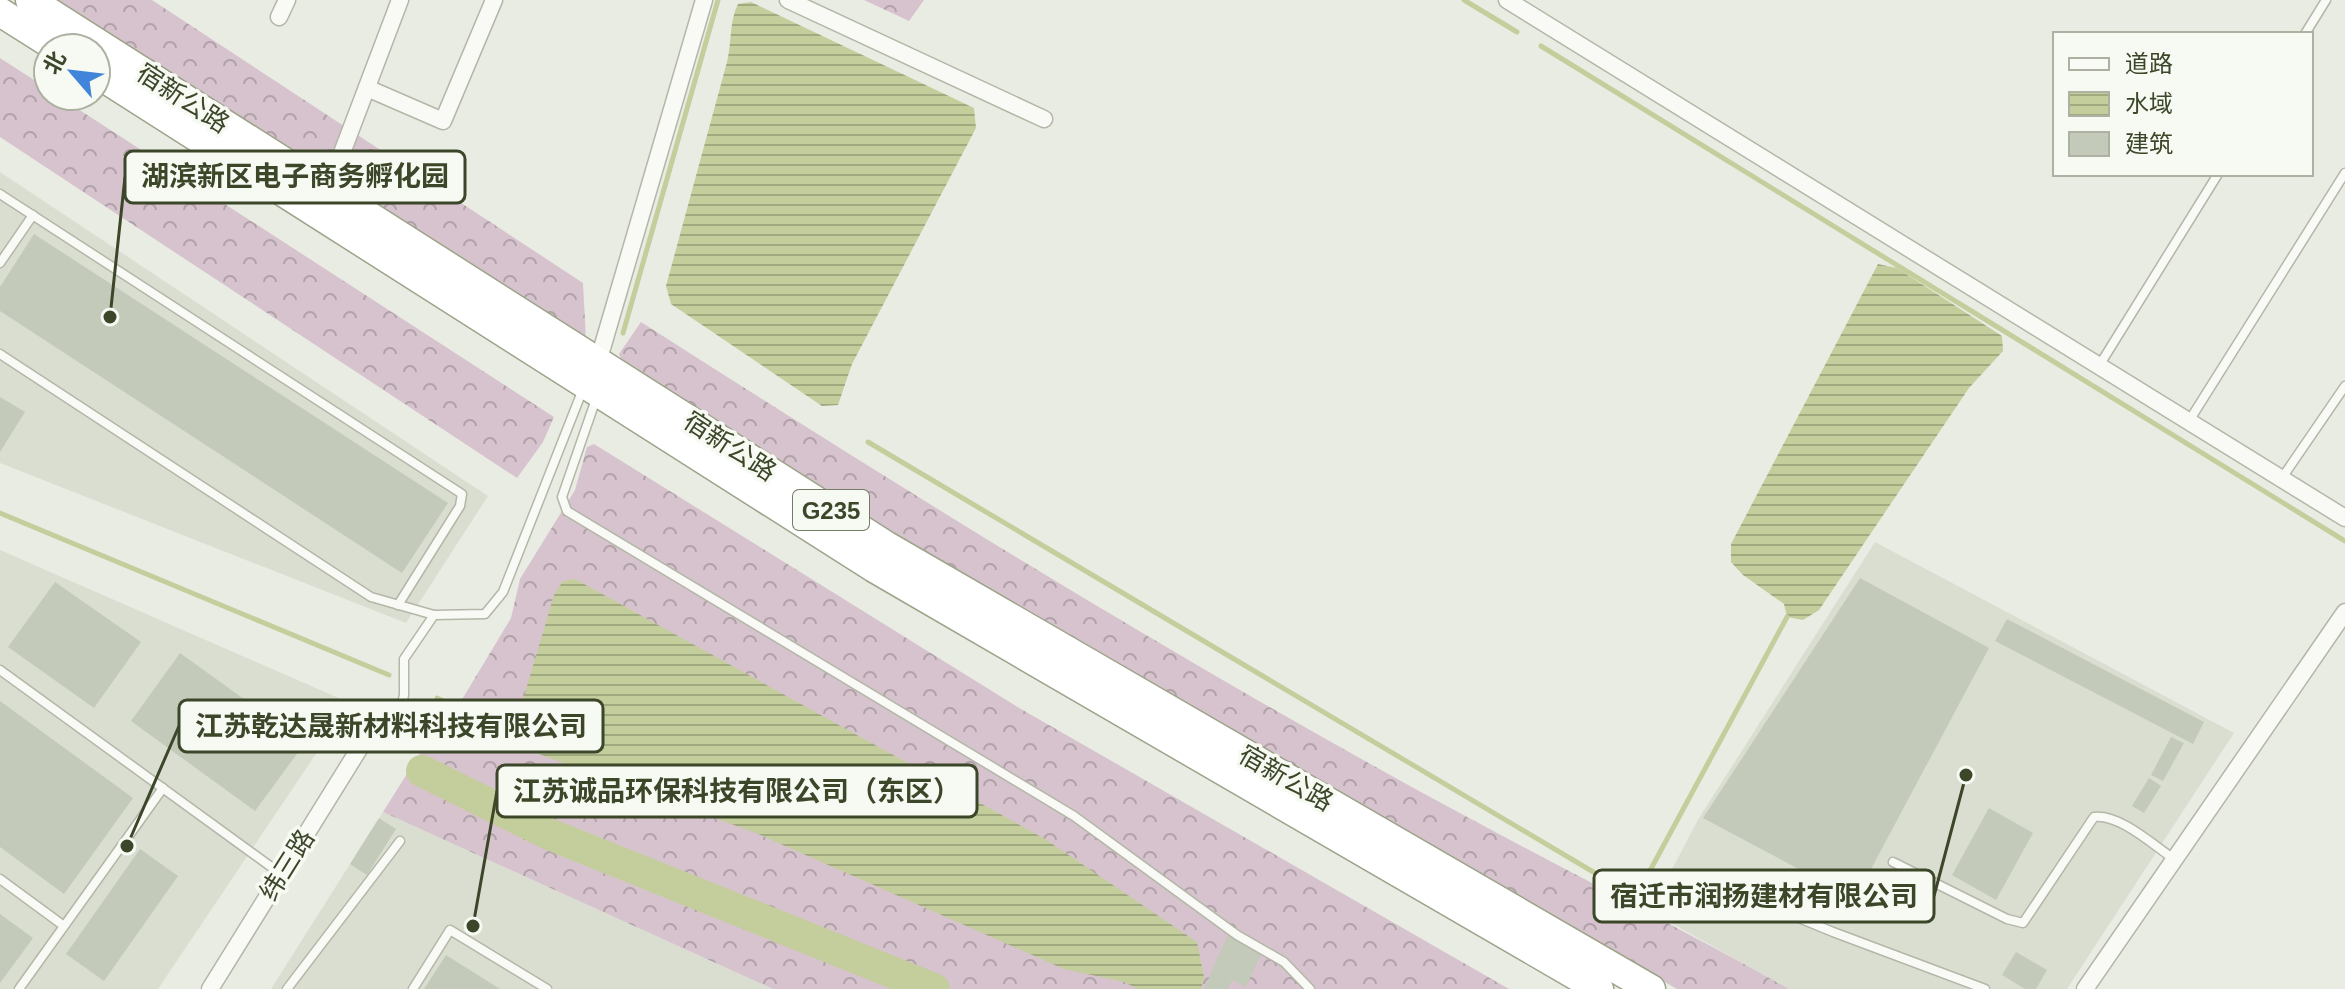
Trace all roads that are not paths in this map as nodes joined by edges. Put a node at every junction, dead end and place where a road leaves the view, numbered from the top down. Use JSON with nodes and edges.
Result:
{"nodes":[{"id":1,"x":30,"y":0,"type":"edge"},
{"id":2,"x":287,"y":0,"type":"edge"},
{"id":3,"x":400,"y":0,"type":"edge"},
{"id":4,"x":494,"y":0,"type":"edge"},
{"id":5,"x":704,"y":0,"type":"edge"},
{"id":6,"x":788,"y":0,"type":"edge"},
{"id":7,"x":1507,"y":0,"type":"edge"},
{"id":8,"x":2326,"y":0,"type":"edge"},
{"id":9,"x":0,"y":12,"type":"edge"},
{"id":10,"x":279,"y":17,"type":"dead end"},
{"id":11,"x":32,"y":32,"type":"edge"},
{"id":12,"x":2306,"y":32,"type":"edge"},
{"id":13,"x":112,"y":82,"type":"edge"},
{"id":14,"x":367,"y":88,"type":"junction"},
{"id":15,"x":1044,"y":119,"type":"dead end"},
{"id":16,"x":2345,"y":173,"type":"edge"},
{"id":17,"x":2217,"y":176,"type":"edge"},
{"id":18,"x":0,"y":194,"type":"edge"},
{"id":19,"x":324,"y":202,"type":"junction"},
{"id":20,"x":33,"y":215,"type":"junction"},
{"id":21,"x":0,"y":263,"type":"edge"},
{"id":22,"x":0,"y":354,"type":"edge"},
{"id":23,"x":2099,"y":367,"type":"junction"},
{"id":24,"x":594,"y":380,"type":"junction"},
{"id":25,"x":2345,"y":386,"type":"edge"},
{"id":26,"x":2189,"y":422,"type":"junction"},
{"id":27,"x":2281,"y":479,"type":"junction"},
{"id":28,"x":2345,"y":518,"type":"edge"},
{"id":29,"x":398,"y":605,"type":"junction"},
{"id":30,"x":2345,"y":612,"type":"edge"},
{"id":31,"x":434,"y":615,"type":"junction"},
{"id":32,"x":0,"y":670,"type":"edge"},
{"id":33,"x":364,"y":741,"type":"joint"},
{"id":34,"x":163,"y":788,"type":"junction"},
{"id":35,"x":400,"y":841,"type":"dead end"},
{"id":36,"x":2174,"y":859,"type":"junction"},
{"id":37,"x":1893,"y":862,"type":"dead end"},
{"id":38,"x":282,"y":874,"type":"junction"},
{"id":39,"x":1699,"y":877,"type":"dead end"},
{"id":40,"x":0,"y":879,"type":"edge"},
{"id":41,"x":64,"y":926,"type":"junction"},
{"id":42,"x":19,"y":989,"type":"edge"},
{"id":43,"x":210,"y":989,"type":"edge"},
{"id":44,"x":287,"y":989,"type":"edge"},
{"id":45,"x":413,"y":989,"type":"edge"},
{"id":46,"x":547,"y":989,"type":"edge"},
{"id":47,"x":1310,"y":989,"type":"edge"},
{"id":48,"x":1599,"y":989,"type":"edge"},
{"id":49,"x":1651,"y":989,"type":"edge"},
{"id":50,"x":1985,"y":989,"type":"edge"},
{"id":51,"x":2085,"y":989,"type":"edge"}],
"edges":[{"from":1,"to":19,"type":"highway","name":"宿新公路","number":"G235"},
{"from":2,"to":10,"type":"street"},
{"from":3,"to":14,"type":"street"},
{"from":4,"to":14,"type":"street"},
{"from":5,"to":24,"type":"street"},
{"from":6,"to":15,"type":"street"},
{"from":7,"to":23,"type":"street"},
{"from":8,"to":12,"type":"lane"},
{"from":9,"to":11,"type":"highway"},
{"from":13,"to":19,"type":"highway","name":"宿新公路","number":"G235"},
{"from":14,"to":19,"type":"street"},
{"from":16,"to":26,"type":"lane"},
{"from":17,"to":23,"type":"lane"},
{"from":18,"to":20,"type":"lane"},
{"from":19,"to":24,"type":"highway","name":"宿新公路","number":"G235"},
{"from":20,"to":21,"type":"lane"},
{"from":20,"to":29,"type":"lane"},
{"from":22,"to":29,"type":"lane"},
{"from":23,"to":26,"type":"street"},
{"from":24,"to":31,"type":"lane"},
{"from":24,"to":47,"type":"lane"},
{"from":24,"to":48,"type":"highway","name":"宿新公路","number":"G235"},
{"from":24,"to":49,"type":"highway","name":"宿新公路","number":"G235"},
{"from":25,"to":27,"type":"lane"},
{"from":26,"to":27,"type":"street"},
{"from":27,"to":28,"type":"street"},
{"from":29,"to":31,"type":"lane"},
{"from":30,"to":36,"type":"street"},
{"from":31,"to":33,"type":"lane"},
{"from":32,"to":34,"type":"lane"},
{"from":33,"to":38,"type":"street","name":"纬三路"},
{"from":34,"to":38,"type":"lane"},
{"from":34,"to":41,"type":"lane"},
{"from":35,"to":44,"type":"lane"},
{"from":36,"to":37,"type":"lane"},
{"from":36,"to":51,"type":"street"},
{"from":38,"to":43,"type":"street","name":"纬三路"},
{"from":39,"to":50,"type":"lane"},
{"from":40,"to":41,"type":"lane"},
{"from":41,"to":42,"type":"lane"},
{"from":45,"to":46,"type":"lane"}]}
